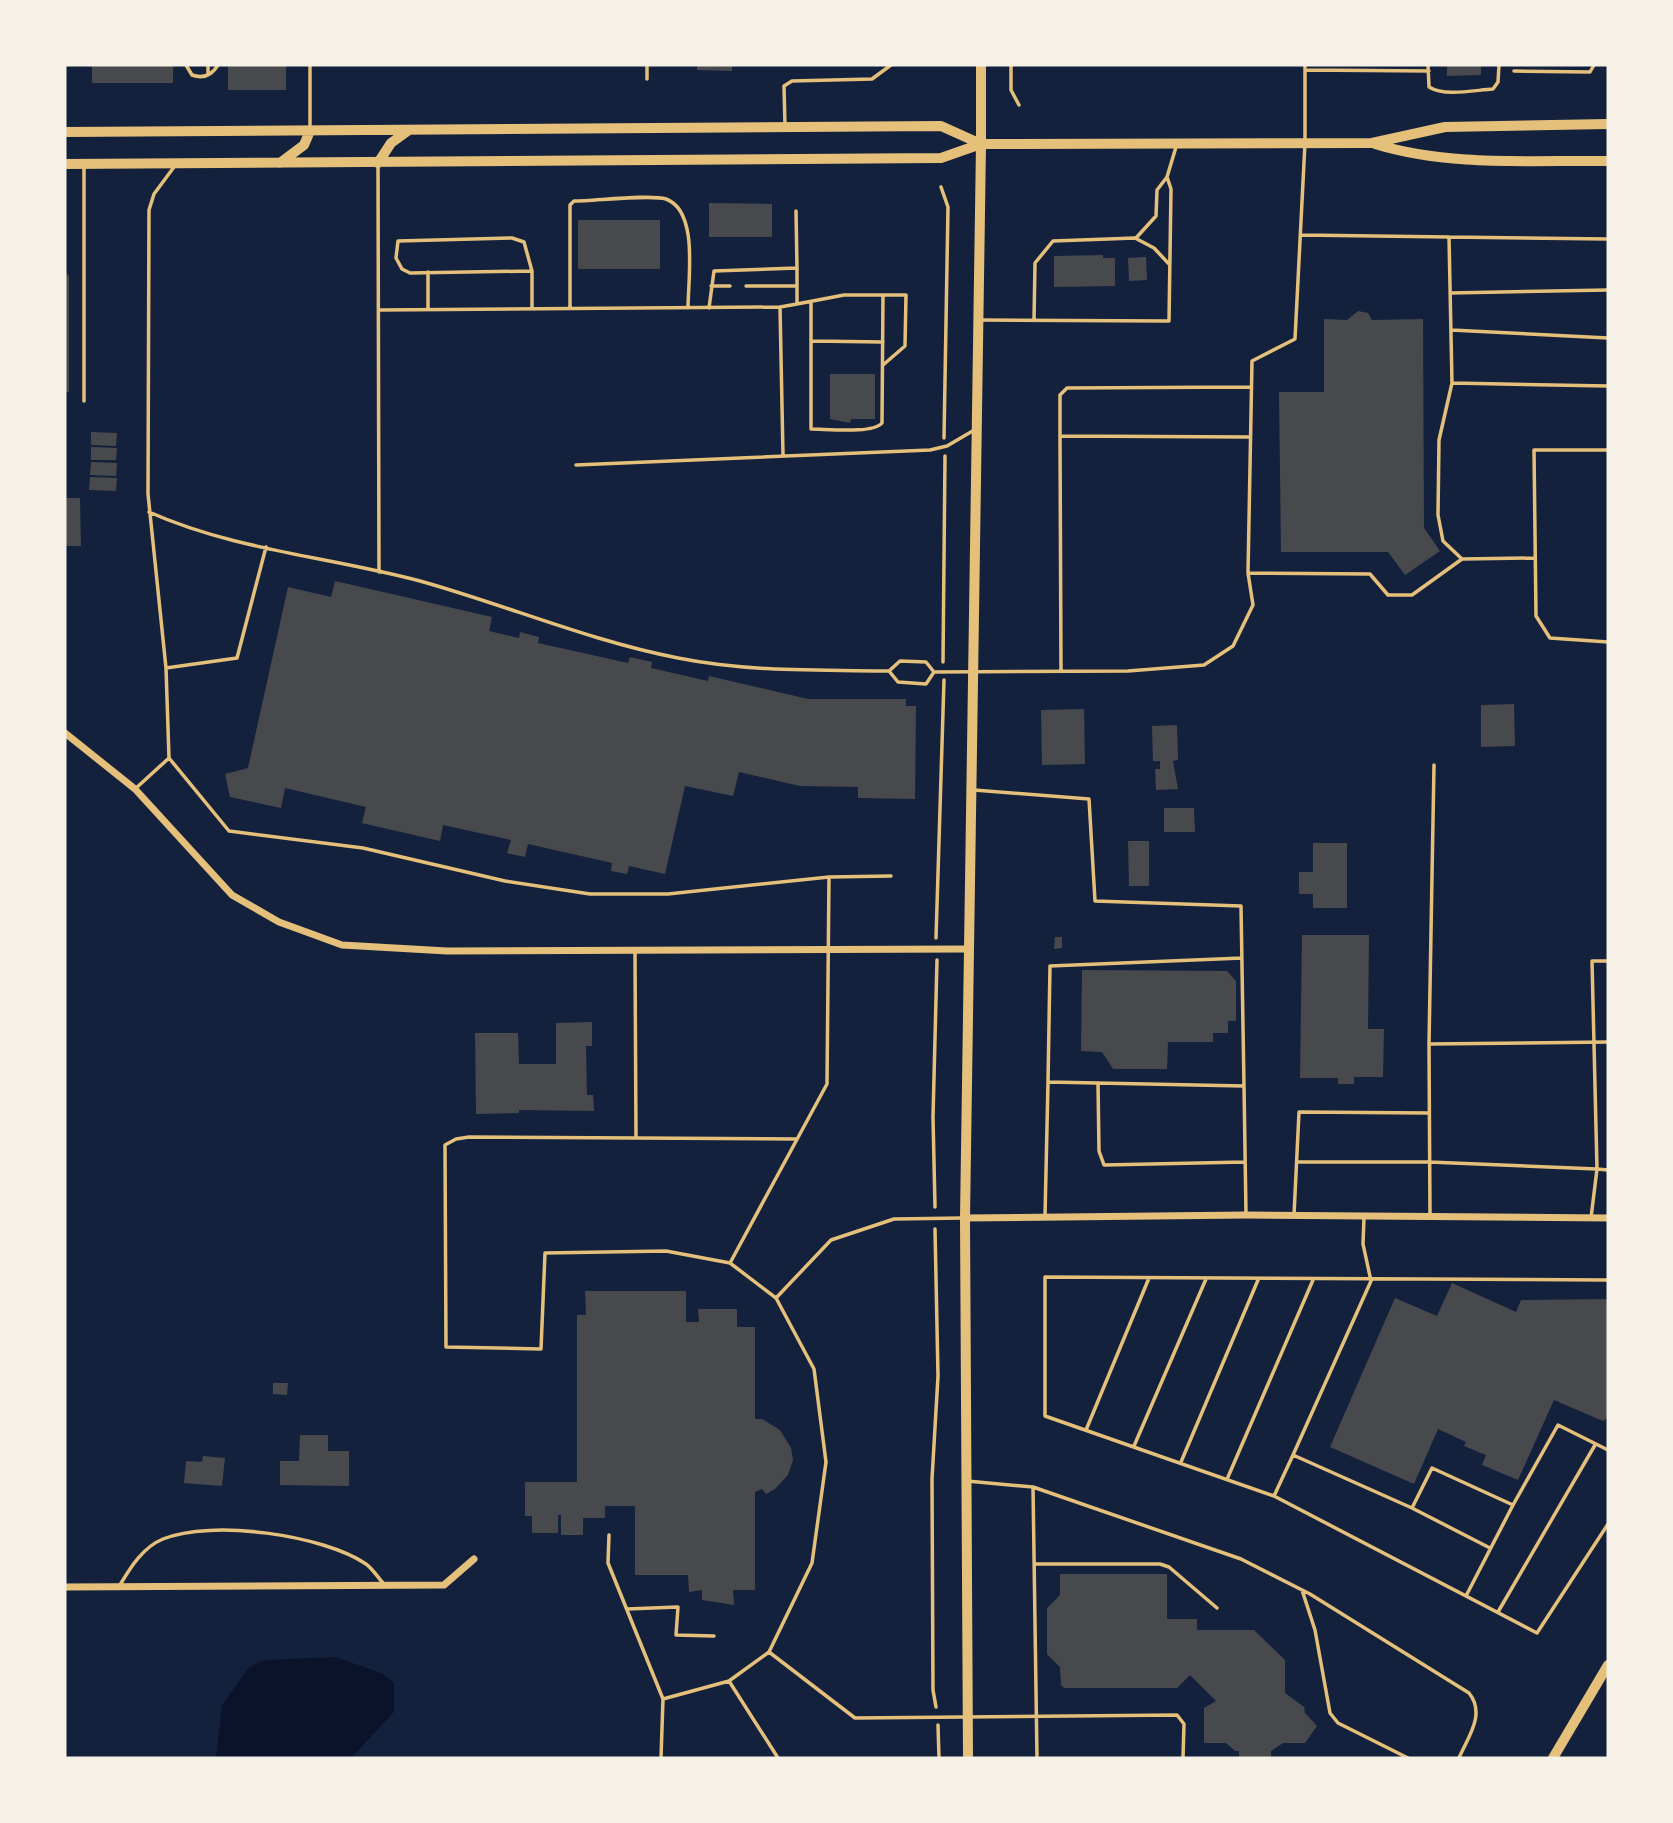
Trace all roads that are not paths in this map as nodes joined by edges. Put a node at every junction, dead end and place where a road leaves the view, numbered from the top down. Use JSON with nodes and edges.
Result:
{"nodes":[{"id":1,"x":186,"y":65,"type":"edge"},
{"id":2,"x":208,"y":65,"type":"edge"},
{"id":3,"x":218,"y":65,"type":"edge"},
{"id":4,"x":310,"y":65,"type":"edge"},
{"id":5,"x":646,"y":65,"type":"edge"},
{"id":6,"x":891,"y":65,"type":"edge"},
{"id":7,"x":981,"y":65,"type":"edge"},
{"id":8,"x":1429,"y":65,"type":"edge"},
{"id":9,"x":1499,"y":65,"type":"edge"},
{"id":10,"x":1594,"y":65,"type":"edge"},
{"id":11,"x":1305,"y":68,"type":"edge"},
{"id":12,"x":1429,"y":71,"type":"junction"},
{"id":13,"x":1514,"y":71,"type":"dead end"},
{"id":14,"x":208,"y":75,"type":"junction"},
{"id":15,"x":647,"y":79,"type":"dead end"},
{"id":16,"x":1608,"y":124,"type":"edge"},
{"id":17,"x":785,"y":128,"type":"junction"},
{"id":18,"x":409,"y":130,"type":"junction"},
{"id":19,"x":310,"y":131,"type":"junction"},
{"id":20,"x":65,"y":132,"type":"edge"},
{"id":21,"x":1305,"y":143,"type":"junction"},
{"id":22,"x":1372,"y":143,"type":"junction"},
{"id":23,"x":981,"y":144,"type":"junction"},
{"id":24,"x":1177,"y":145,"type":"junction"},
{"id":25,"x":1608,"y":161,"type":"edge"},
{"id":26,"x":280,"y":163,"type":"junction"},
{"id":27,"x":378,"y":163,"type":"junction"},
{"id":28,"x":65,"y":164,"type":"edge"},
{"id":29,"x":84,"y":164,"type":"junction"},
{"id":30,"x":177,"y":164,"type":"junction"},
{"id":31,"x":1167,"y":177,"type":"junction"},
{"id":32,"x":796,"y":211,"type":"dead end"},
{"id":33,"x":1301,"y":235,"type":"junction"},
{"id":34,"x":1449,"y":237,"type":"junction"},
{"id":35,"x":1135,"y":239,"type":"junction"},
{"id":36,"x":1608,"y":239,"type":"edge"},
{"id":37,"x":1170,"y":265,"type":"junction"},
{"id":38,"x":797,"y":268,"type":"junction"},
{"id":39,"x":533,"y":271,"type":"junction"},
{"id":40,"x":428,"y":272,"type":"junction"},
{"id":41,"x":710,"y":286,"type":"junction"},
{"id":42,"x":730,"y":286,"type":"dead end"},
{"id":43,"x":746,"y":286,"type":"dead end"},
{"id":44,"x":797,"y":286,"type":"junction"},
{"id":45,"x":1608,"y":290,"type":"edge"},
{"id":46,"x":1450,"y":293,"type":"junction"},
{"id":47,"x":883,"y":295,"type":"junction"},
{"id":48,"x":811,"y":302,"type":"junction"},
{"id":49,"x":797,"y":304,"type":"junction"},
{"id":50,"x":780,"y":307,"type":"junction"},
{"id":51,"x":688,"y":308,"type":"junction"},
{"id":52,"x":709,"y":308,"type":"junction"},
{"id":53,"x":429,"y":309,"type":"junction"},
{"id":54,"x":533,"y":309,"type":"junction"},
{"id":55,"x":570,"y":309,"type":"junction"},
{"id":56,"x":379,"y":310,"type":"junction"},
{"id":57,"x":978,"y":320,"type":"junction"},
{"id":58,"x":1034,"y":320,"type":"junction"},
{"id":59,"x":1451,"y":330,"type":"junction"},
{"id":60,"x":1608,"y":338,"type":"edge"},
{"id":61,"x":811,"y":341,"type":"junction"},
{"id":62,"x":883,"y":342,"type":"junction"},
{"id":63,"x":883,"y":365,"type":"junction"},
{"id":64,"x":1452,"y":383,"type":"junction"},
{"id":65,"x":1608,"y":386,"type":"edge"},
{"id":66,"x":1250,"y":387,"type":"junction"},
{"id":67,"x":84,"y":401,"type":"dead end"},
{"id":68,"x":977,"y":428,"type":"junction"},
{"id":69,"x":1060,"y":436,"type":"junction"},
{"id":70,"x":1249,"y":437,"type":"junction"},
{"id":71,"x":1608,"y":450,"type":"edge"},
{"id":72,"x":783,"y":455,"type":"junction"},
{"id":73,"x":576,"y":465,"type":"dead end"},
{"id":74,"x":149,"y":512,"type":"junction"},
{"id":75,"x":266,"y":547,"type":"junction"},
{"id":76,"x":1535,"y":558,"type":"junction"},
{"id":77,"x":1462,"y":559,"type":"junction"},
{"id":78,"x":380,"y":572,"type":"junction"},
{"id":79,"x":1248,"y":573,"type":"junction"},
{"id":80,"x":1608,"y":642,"type":"edge"},
{"id":81,"x":166,"y":668,"type":"junction"},
{"id":82,"x":972,"y":670,"type":"junction"},
{"id":83,"x":1061,"y":670,"type":"junction"},
{"id":84,"x":889,"y":671,"type":"junction"},
{"id":85,"x":934,"y":672,"type":"junction"},
{"id":86,"x":65,"y":733,"type":"edge"},
{"id":87,"x":169,"y":758,"type":"junction"},
{"id":88,"x":1434,"y":765,"type":"dead end"},
{"id":89,"x":135,"y":789,"type":"junction"},
{"id":90,"x":970,"y":790,"type":"junction"},
{"id":91,"x":891,"y":876,"type":"dead end"},
{"id":92,"x":829,"y":877,"type":"junction"},
{"id":93,"x":829,"y":949,"type":"junction"},
{"id":94,"x":967,"y":949,"type":"junction"},
{"id":95,"x":635,"y":950,"type":"junction"},
{"id":96,"x":1241,"y":958,"type":"junction"},
{"id":97,"x":1608,"y":961,"type":"edge"},
{"id":98,"x":1592,"y":1042,"type":"junction"},
{"id":99,"x":1608,"y":1042,"type":"edge"},
{"id":100,"x":1429,"y":1044,"type":"junction"},
{"id":101,"x":1048,"y":1082,"type":"junction"},
{"id":102,"x":1098,"y":1083,"type":"junction"},
{"id":103,"x":1244,"y":1086,"type":"junction"},
{"id":104,"x":1429,"y":1113,"type":"junction"},
{"id":105,"x":636,"y":1137,"type":"junction"},
{"id":106,"x":797,"y":1139,"type":"junction"},
{"id":107,"x":1245,"y":1162,"type":"junction"},
{"id":108,"x":1297,"y":1162,"type":"junction"},
{"id":109,"x":1429,"y":1163,"type":"junction"},
{"id":110,"x":1597,"y":1169,"type":"junction"},
{"id":111,"x":1608,"y":1170,"type":"edge"},
{"id":112,"x":1246,"y":1215,"type":"junction"},
{"id":113,"x":965,"y":1218,"type":"junction"},
{"id":114,"x":1045,"y":1218,"type":"junction"},
{"id":115,"x":1294,"y":1218,"type":"junction"},
{"id":116,"x":1364,"y":1218,"type":"junction"},
{"id":117,"x":1430,"y":1218,"type":"junction"},
{"id":118,"x":1591,"y":1218,"type":"junction"},
{"id":119,"x":1608,"y":1218,"type":"edge"},
{"id":120,"x":730,"y":1262,"type":"junction"},
{"id":121,"x":1149,"y":1278,"type":"junction"},
{"id":122,"x":1206,"y":1279,"type":"junction"},
{"id":123,"x":1258,"y":1279,"type":"junction"},
{"id":124,"x":1314,"y":1280,"type":"junction"},
{"id":125,"x":1608,"y":1280,"type":"edge"},
{"id":126,"x":1371,"y":1281,"type":"junction"},
{"id":127,"x":776,"y":1298,"type":"junction"},
{"id":128,"x":1086,"y":1430,"type":"junction"},
{"id":129,"x":1596,"y":1444,"type":"junction"},
{"id":130,"x":1134,"y":1446,"type":"junction"},
{"id":131,"x":1608,"y":1450,"type":"edge"},
{"id":132,"x":1293,"y":1455,"type":"junction"},
{"id":133,"x":1181,"y":1462,"type":"junction"},
{"id":134,"x":1228,"y":1478,"type":"junction"},
{"id":135,"x":965,"y":1481,"type":"junction"},
{"id":136,"x":1033,"y":1487,"type":"junction"},
{"id":137,"x":1274,"y":1496,"type":"junction"},
{"id":138,"x":1513,"y":1505,"type":"junction"},
{"id":139,"x":1412,"y":1508,"type":"junction"},
{"id":140,"x":1608,"y":1524,"type":"edge"},
{"id":141,"x":609,"y":1535,"type":"dead end"},
{"id":142,"x":1490,"y":1548,"type":"junction"},
{"id":143,"x":474,"y":1559,"type":"dead end"},
{"id":144,"x":1035,"y":1564,"type":"junction"},
{"id":145,"x":386,"y":1585,"type":"junction"},
{"id":146,"x":65,"y":1587,"type":"edge"},
{"id":147,"x":119,"y":1587,"type":"junction"},
{"id":148,"x":1302,"y":1590,"type":"junction"},
{"id":149,"x":1466,"y":1596,"type":"junction"},
{"id":150,"x":1217,"y":1608,"type":"dead end"},
{"id":151,"x":627,"y":1609,"type":"junction"},
{"id":152,"x":1498,"y":1612,"type":"junction"},
{"id":153,"x":714,"y":1636,"type":"dead end"},
{"id":154,"x":769,"y":1652,"type":"junction"},
{"id":155,"x":1608,"y":1665,"type":"edge"},
{"id":156,"x":729,"y":1681,"type":"junction"},
{"id":157,"x":663,"y":1699,"type":"junction"},
{"id":158,"x":1037,"y":1716,"type":"junction"},
{"id":159,"x":968,"y":1717,"type":"junction"},
{"id":160,"x":661,"y":1758,"type":"edge"},
{"id":161,"x":778,"y":1758,"type":"edge"},
{"id":162,"x":968,"y":1758,"type":"edge"},
{"id":163,"x":1037,"y":1758,"type":"edge"},
{"id":164,"x":1183,"y":1758,"type":"edge"},
{"id":165,"x":1408,"y":1758,"type":"edge"},
{"id":166,"x":1459,"y":1758,"type":"edge"},
{"id":167,"x":1553,"y":1758,"type":"edge"}],
"edges":[{"from":1,"to":14,"type":"lane"},
{"from":2,"to":14,"type":"lane"},
{"from":3,"to":14,"type":"lane"},
{"from":4,"to":19,"type":"lane"},
{"from":5,"to":15,"type":"lane"},
{"from":6,"to":17,"type":"lane"},
{"from":7,"to":23,"type":"main road"},
{"from":8,"to":12,"type":"lane"},
{"from":9,"to":12,"type":"lane"},
{"from":10,"to":13,"type":"lane"},
{"from":11,"to":12,"type":"lane"},
{"from":11,"to":21,"type":"lane"},
{"from":16,"to":22,"type":"main road"},
{"from":17,"to":18,"type":"main road"},
{"from":17,"to":23,"type":"main road"},
{"from":18,"to":19,"type":"main road"},
{"from":18,"to":27,"type":"main road"},
{"from":19,"to":20,"type":"main road"},
{"from":19,"to":26,"type":"main road"},
{"from":21,"to":22,"type":"main road"},
{"from":21,"to":24,"type":"main road"},
{"from":21,"to":33,"type":"lane"},
{"from":22,"to":25,"type":"main road"},
{"from":23,"to":24,"type":"main road"},
{"from":23,"to":27,"type":"main road"},
{"from":23,"to":57,"type":"street"},
{"from":24,"to":31,"type":"lane"},
{"from":26,"to":27,"type":"main road"},
{"from":26,"to":30,"type":"main road"},
{"from":27,"to":56,"type":"lane"},
{"from":28,"to":29,"type":"main road"},
{"from":29,"to":30,"type":"main road"},
{"from":29,"to":67,"type":"lane"},
{"from":30,"to":74,"type":"lane"},
{"from":31,"to":35,"type":"lane"},
{"from":31,"to":37,"type":"lane"},
{"from":32,"to":38,"type":"lane"},
{"from":33,"to":34,"type":"lane"},
{"from":33,"to":66,"type":"lane"},
{"from":34,"to":36,"type":"lane"},
{"from":34,"to":46,"type":"lane"},
{"from":35,"to":37,"type":"lane"},
{"from":35,"to":58,"type":"lane"},
{"from":37,"to":58,"type":"lane"},
{"from":38,"to":41,"type":"lane"},
{"from":38,"to":44,"type":"lane"},
{"from":39,"to":40,"type":"lane"},
{"from":39,"to":40,"type":"lane"},
{"from":39,"to":54,"type":"lane"},
{"from":40,"to":53,"type":"lane"},
{"from":41,"to":42,"type":"lane"},
{"from":41,"to":52,"type":"lane"},
{"from":43,"to":44,"type":"lane"},
{"from":44,"to":49,"type":"lane"},
{"from":45,"to":46,"type":"lane"},
{"from":46,"to":59,"type":"lane"},
{"from":47,"to":48,"type":"lane"},
{"from":47,"to":62,"type":"lane"},
{"from":47,"to":63,"type":"lane"},
{"from":48,"to":49,"type":"lane"},
{"from":48,"to":61,"type":"lane"},
{"from":49,"to":50,"type":"lane"},
{"from":50,"to":52,"type":"lane"},
{"from":50,"to":72,"type":"lane"},
{"from":51,"to":52,"type":"lane"},
{"from":51,"to":55,"type":"lane"},
{"from":51,"to":55,"type":"lane"},
{"from":53,"to":54,"type":"lane"},
{"from":53,"to":56,"type":"lane"},
{"from":54,"to":55,"type":"lane"},
{"from":56,"to":78,"type":"lane"},
{"from":57,"to":58,"type":"lane"},
{"from":57,"to":68,"type":"street"},
{"from":59,"to":60,"type":"lane"},
{"from":59,"to":64,"type":"lane"},
{"from":61,"to":62,"type":"lane"},
{"from":61,"to":63,"type":"lane"},
{"from":62,"to":63,"type":"lane"},
{"from":64,"to":65,"type":"lane"},
{"from":64,"to":77,"type":"lane"},
{"from":66,"to":69,"type":"lane"},
{"from":66,"to":70,"type":"lane"},
{"from":68,"to":72,"type":"lane"},
{"from":68,"to":82,"type":"street"},
{"from":69,"to":70,"type":"lane"},
{"from":69,"to":83,"type":"lane"},
{"from":70,"to":79,"type":"lane"},
{"from":71,"to":76,"type":"lane"},
{"from":72,"to":73,"type":"lane"},
{"from":74,"to":75,"type":"lane"},
{"from":74,"to":81,"type":"lane"},
{"from":75,"to":78,"type":"lane"},
{"from":75,"to":81,"type":"lane"},
{"from":76,"to":77,"type":"lane"},
{"from":76,"to":80,"type":"lane"},
{"from":77,"to":79,"type":"lane"},
{"from":78,"to":84,"type":"lane"},
{"from":79,"to":83,"type":"lane"},
{"from":81,"to":87,"type":"lane"},
{"from":82,"to":83,"type":"lane"},
{"from":82,"to":85,"type":"lane"},
{"from":82,"to":90,"type":"street"},
{"from":84,"to":85,"type":"lane"},
{"from":84,"to":85,"type":"lane"},
{"from":86,"to":89,"type":"street"},
{"from":87,"to":89,"type":"lane"},
{"from":87,"to":92,"type":"lane"},
{"from":88,"to":100,"type":"lane"},
{"from":89,"to":95,"type":"street"},
{"from":90,"to":94,"type":"street"},
{"from":90,"to":96,"type":"lane"},
{"from":91,"to":92,"type":"lane"},
{"from":92,"to":93,"type":"lane"},
{"from":93,"to":94,"type":"street"},
{"from":93,"to":95,"type":"street"},
{"from":93,"to":106,"type":"lane"},
{"from":94,"to":113,"type":"street"},
{"from":95,"to":105,"type":"lane"},
{"from":96,"to":101,"type":"lane"},
{"from":96,"to":103,"type":"lane"},
{"from":97,"to":98,"type":"lane"},
{"from":98,"to":99,"type":"lane"},
{"from":98,"to":100,"type":"lane"},
{"from":98,"to":110,"type":"lane"},
{"from":100,"to":104,"type":"lane"},
{"from":101,"to":102,"type":"lane"},
{"from":101,"to":114,"type":"lane"},
{"from":102,"to":103,"type":"lane"},
{"from":102,"to":107,"type":"lane"},
{"from":103,"to":107,"type":"lane"},
{"from":104,"to":108,"type":"lane"},
{"from":104,"to":109,"type":"lane"},
{"from":105,"to":106,"type":"lane"},
{"from":105,"to":120,"type":"lane"},
{"from":106,"to":120,"type":"lane"},
{"from":107,"to":112,"type":"lane"},
{"from":108,"to":109,"type":"lane"},
{"from":108,"to":115,"type":"lane"},
{"from":109,"to":110,"type":"lane"},
{"from":109,"to":117,"type":"lane"},
{"from":110,"to":111,"type":"lane"},
{"from":110,"to":118,"type":"lane"},
{"from":112,"to":114,"type":"street"},
{"from":112,"to":115,"type":"street"},
{"from":113,"to":114,"type":"street"},
{"from":113,"to":127,"type":"lane"},
{"from":113,"to":135,"type":"street"},
{"from":115,"to":116,"type":"street"},
{"from":116,"to":117,"type":"street"},
{"from":116,"to":126,"type":"lane"},
{"from":117,"to":118,"type":"street"},
{"from":118,"to":119,"type":"street"},
{"from":120,"to":127,"type":"lane"},
{"from":121,"to":122,"type":"lane"},
{"from":121,"to":128,"type":"lane"},
{"from":121,"to":128,"type":"lane"},
{"from":122,"to":123,"type":"lane"},
{"from":122,"to":130,"type":"lane"},
{"from":123,"to":124,"type":"lane"},
{"from":123,"to":133,"type":"lane"},
{"from":124,"to":126,"type":"lane"},
{"from":124,"to":134,"type":"lane"},
{"from":125,"to":126,"type":"lane"},
{"from":126,"to":132,"type":"lane"},
{"from":127,"to":154,"type":"lane"},
{"from":128,"to":130,"type":"lane"},
{"from":129,"to":131,"type":"lane"},
{"from":129,"to":138,"type":"lane"},
{"from":129,"to":152,"type":"lane"},
{"from":130,"to":133,"type":"lane"},
{"from":132,"to":137,"type":"lane"},
{"from":132,"to":139,"type":"lane"},
{"from":133,"to":134,"type":"lane"},
{"from":134,"to":137,"type":"lane"},
{"from":135,"to":136,"type":"lane"},
{"from":135,"to":159,"type":"street"},
{"from":136,"to":144,"type":"lane"},
{"from":136,"to":148,"type":"lane"},
{"from":137,"to":149,"type":"lane"},
{"from":138,"to":139,"type":"lane"},
{"from":138,"to":142,"type":"lane"},
{"from":139,"to":142,"type":"lane"},
{"from":140,"to":152,"type":"lane"},
{"from":141,"to":151,"type":"lane"},
{"from":142,"to":149,"type":"lane"},
{"from":143,"to":145,"type":"street"},
{"from":144,"to":150,"type":"lane"},
{"from":144,"to":158,"type":"lane"},
{"from":145,"to":147,"type":"street"},
{"from":145,"to":147,"type":"lane"},
{"from":146,"to":147,"type":"street"},
{"from":148,"to":165,"type":"lane"},
{"from":148,"to":166,"type":"lane"},
{"from":149,"to":152,"type":"lane"},
{"from":151,"to":153,"type":"lane"},
{"from":151,"to":157,"type":"lane"},
{"from":154,"to":156,"type":"lane"},
{"from":154,"to":159,"type":"lane"},
{"from":155,"to":167,"type":"street"},
{"from":156,"to":157,"type":"lane"},
{"from":156,"to":161,"type":"lane"},
{"from":157,"to":160,"type":"lane"},
{"from":158,"to":159,"type":"lane"},
{"from":158,"to":163,"type":"lane"},
{"from":158,"to":164,"type":"lane"},
{"from":159,"to":162,"type":"street"}]}
